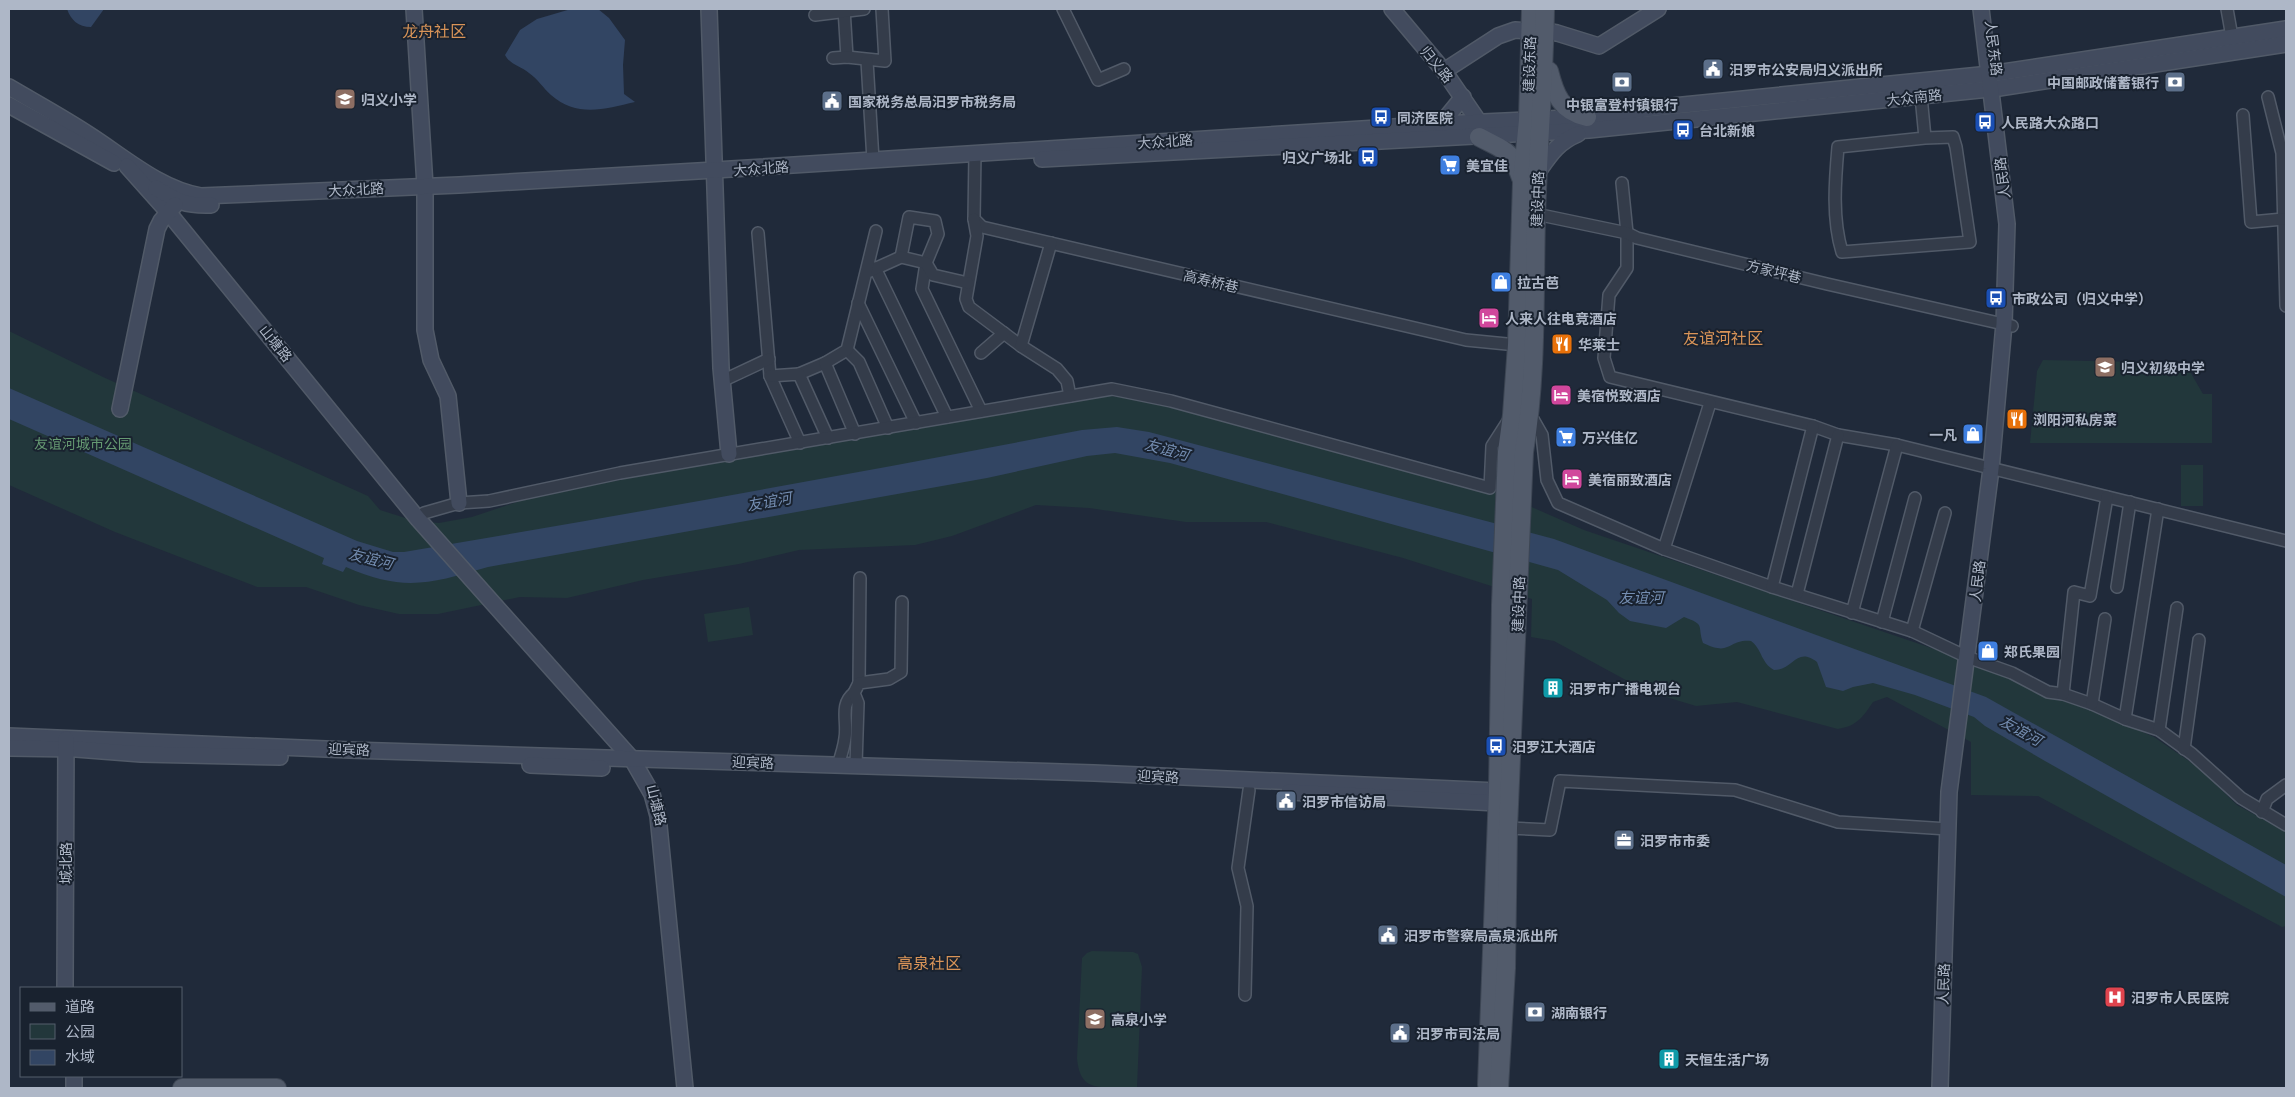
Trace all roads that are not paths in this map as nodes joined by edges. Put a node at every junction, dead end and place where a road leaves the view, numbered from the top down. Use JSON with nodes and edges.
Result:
{"nodes":[{"id":1,"x":414,"y":9,"type":"edge"},
{"id":2,"x":709,"y":9,"type":"edge"},
{"id":3,"x":864,"y":9,"type":"edge"},
{"id":4,"x":882,"y":9,"type":"edge"},
{"id":5,"x":1063,"y":9,"type":"edge"},
{"id":6,"x":1392,"y":9,"type":"edge"},
{"id":7,"x":1399,"y":9,"type":"edge"},
{"id":8,"x":1531,"y":9,"type":"edge"},
{"id":9,"x":1545,"y":9,"type":"edge"},
{"id":10,"x":1646,"y":9,"type":"edge"},
{"id":11,"x":1658,"y":9,"type":"edge"},
{"id":12,"x":1981,"y":9,"type":"edge"},
{"id":13,"x":1989,"y":9,"type":"edge"},
{"id":14,"x":2227,"y":9,"type":"edge"},
{"id":15,"x":844,"y":10,"type":"edge"},
{"id":16,"x":814,"y":15,"type":"dead end"},
{"id":17,"x":2286,"y":29,"type":"edge"},
{"id":18,"x":1538,"y":31,"type":"junction"},
{"id":19,"x":2232,"y":37,"type":"junction"},
{"id":20,"x":2286,"y":44,"type":"edge"},
{"id":21,"x":1599,"y":46,"type":"junction"},
{"id":22,"x":1545,"y":56,"type":"junction"},
{"id":23,"x":847,"y":57,"type":"junction"},
{"id":24,"x":833,"y":58,"type":"dead end"},
{"id":25,"x":867,"y":61,"type":"junction"},
{"id":26,"x":1124,"y":69,"type":"dead end"},
{"id":27,"x":1446,"y":69,"type":"junction"},
{"id":28,"x":1994,"y":73,"type":"junction"},
{"id":29,"x":9,"y":86,"type":"edge"},
{"id":30,"x":1995,"y":89,"type":"junction"},
{"id":31,"x":1921,"y":96,"type":"junction"},
{"id":32,"x":1463,"y":97,"type":"junction"},
{"id":33,"x":2268,"y":97,"type":"dead end"},
{"id":34,"x":9,"y":104,"type":"edge"},
{"id":35,"x":2243,"y":114,"type":"dead end"},
{"id":36,"x":1442,"y":124,"type":"junction"},
{"id":37,"x":1588,"y":124,"type":"junction"},
{"id":38,"x":1481,"y":127,"type":"junction"},
{"id":39,"x":1534,"y":127,"type":"junction"},
{"id":40,"x":1925,"y":138,"type":"junction"},
{"id":41,"x":975,"y":158,"type":"junction"},
{"id":42,"x":874,"y":160,"type":"junction"},
{"id":43,"x":136,"y":171,"type":"junction"},
{"id":44,"x":1538,"y":172,"type":"junction"},
{"id":45,"x":715,"y":174,"type":"junction"},
{"id":46,"x":1522,"y":182,"type":"junction"},
{"id":47,"x":1622,"y":183,"type":"dead end"},
{"id":48,"x":425,"y":191,"type":"junction"},
{"id":49,"x":202,"y":196,"type":"junction"},
{"id":50,"x":173,"y":207,"type":"junction"},
{"id":51,"x":1536,"y":214,"type":"junction"},
{"id":52,"x":974,"y":219,"type":"junction"},
{"id":53,"x":2283,"y":219,"type":"junction"},
{"id":54,"x":876,"y":231,"type":"dead end"},
{"id":55,"x":758,"y":233,"type":"dead end"},
{"id":56,"x":1626,"y":233,"type":"junction"},
{"id":57,"x":1051,"y":243,"type":"junction"},
{"id":58,"x":2285,"y":253,"type":"edge"},
{"id":59,"x":901,"y":256,"type":"junction"},
{"id":60,"x":926,"y":262,"type":"junction"},
{"id":61,"x":871,"y":270,"type":"junction"},
{"id":62,"x":968,"y":283,"type":"junction"},
{"id":63,"x":858,"y":303,"type":"junction"},
{"id":64,"x":2286,"y":306,"type":"edge"},
{"id":65,"x":2008,"y":325,"type":"junction"},
{"id":66,"x":1004,"y":333,"type":"junction"},
{"id":67,"x":1021,"y":346,"type":"junction"},
{"id":68,"x":1517,"y":346,"type":"junction"},
{"id":69,"x":846,"y":350,"type":"junction"},
{"id":70,"x":981,"y":353,"type":"dead end"},
{"id":71,"x":769,"y":359,"type":"junction"},
{"id":72,"x":825,"y":362,"type":"junction"},
{"id":73,"x":799,"y":374,"type":"junction"},
{"id":74,"x":770,"y":376,"type":"junction"},
{"id":75,"x":722,"y":380,"type":"junction"},
{"id":76,"x":1070,"y":396,"type":"junction"},
{"id":77,"x":1710,"y":403,"type":"junction"},
{"id":78,"x":120,"y":409,"type":"dead end"},
{"id":79,"x":981,"y":411,"type":"junction"},
{"id":80,"x":1530,"y":414,"type":"junction"},
{"id":81,"x":1512,"y":415,"type":"junction"},
{"id":82,"x":946,"y":418,"type":"junction"},
{"id":83,"x":916,"y":423,"type":"junction"},
{"id":84,"x":1813,"y":426,"type":"junction"},
{"id":85,"x":888,"y":428,"type":"junction"},
{"id":86,"x":855,"y":434,"type":"junction"},
{"id":87,"x":1838,"y":435,"type":"junction"},
{"id":88,"x":828,"y":438,"type":"junction"},
{"id":89,"x":800,"y":444,"type":"junction"},
{"id":90,"x":1897,"y":445,"type":"junction"},
{"id":91,"x":729,"y":454,"type":"junction"},
{"id":92,"x":1995,"y":470,"type":"junction"},
{"id":93,"x":2107,"y":497,"type":"junction"},
{"id":94,"x":1915,"y":498,"type":"dead end"},
{"id":95,"x":2130,"y":502,"type":"junction"},
{"id":96,"x":458,"y":503,"type":"junction"},
{"id":97,"x":2158,"y":509,"type":"junction"},
{"id":98,"x":424,"y":513,"type":"junction"},
{"id":99,"x":1945,"y":513,"type":"dead end"},
{"id":100,"x":434,"y":531,"type":"junction"},
{"id":101,"x":2286,"y":540,"type":"edge"},
{"id":102,"x":1664,"y":548,"type":"junction"},
{"id":103,"x":860,"y":578,"type":"dead end"},
{"id":104,"x":1772,"y":587,"type":"junction"},
{"id":105,"x":2117,"y":587,"type":"dead end"},
{"id":106,"x":1797,"y":594,"type":"junction"},
{"id":107,"x":902,"y":602,"type":"dead end"},
{"id":108,"x":2177,"y":608,"type":"dead end"},
{"id":109,"x":1852,"y":613,"type":"junction"},
{"id":110,"x":2106,"y":619,"type":"dead end"},
{"id":111,"x":1882,"y":622,"type":"junction"},
{"id":112,"x":1912,"y":631,"type":"junction"},
{"id":113,"x":2199,"y":640,"type":"dead end"},
{"id":114,"x":1970,"y":664,"type":"junction"},
{"id":115,"x":856,"y":688,"type":"junction"},
{"id":116,"x":2064,"y":694,"type":"junction"},
{"id":117,"x":2092,"y":704,"type":"junction"},
{"id":118,"x":2125,"y":719,"type":"junction"},
{"id":119,"x":1961,"y":729,"type":"junction"},
{"id":120,"x":2159,"y":730,"type":"junction"},
{"id":121,"x":9,"y":736,"type":"edge"},
{"id":122,"x":71,"y":743,"type":"junction"},
{"id":123,"x":9,"y":748,"type":"edge"},
{"id":124,"x":2184,"y":749,"type":"junction"},
{"id":125,"x":639,"y":764,"type":"junction"},
{"id":126,"x":838,"y":764,"type":"junction"},
{"id":127,"x":856,"y":765,"type":"junction"},
{"id":128,"x":2286,"y":785,"type":"edge"},
{"id":129,"x":1249,"y":790,"type":"junction"},
{"id":130,"x":1498,"y":797,"type":"junction"},
{"id":131,"x":2262,"y":812,"type":"junction"},
{"id":132,"x":2286,"y":825,"type":"edge"},
{"id":133,"x":1508,"y":828,"type":"junction"},
{"id":134,"x":1948,"y":829,"type":"junction"},
{"id":135,"x":65,"y":987,"type":"edge"},
{"id":136,"x":75,"y":987,"type":"edge"},
{"id":137,"x":1244,"y":995,"type":"dead end"},
{"id":138,"x":182,"y":1088,"type":"edge"},
{"id":139,"x":277,"y":1088,"type":"edge"},
{"id":140,"x":685,"y":1088,"type":"edge"},
{"id":141,"x":694,"y":1088,"type":"edge"},
{"id":142,"x":1487,"y":1088,"type":"edge"},
{"id":143,"x":1499,"y":1088,"type":"edge"},
{"id":144,"x":1940,"y":1088,"type":"edge"},
{"id":145,"x":1950,"y":1088,"type":"edge"}],
"edges":[{"from":1,"to":48,"type":"main road"},
{"from":2,"to":45,"type":"main road"},
{"from":3,"to":15,"type":"street"},
{"from":4,"to":25,"type":"street"},
{"from":5,"to":26,"type":"street"},
{"from":6,"to":27,"type":"main road","name":"归义路"},
{"from":7,"to":27,"type":"main road"},
{"from":8,"to":18,"type":"main road","name":"建设东路"},
{"from":9,"to":18,"type":"main road","name":"建设东路"},
{"from":10,"to":21,"type":"main road"},
{"from":11,"to":21,"type":"main road"},
{"from":12,"to":28,"type":"main road","name":"人民东路"},
{"from":13,"to":28,"type":"main road","name":"人民东路"},
{"from":14,"to":19,"type":"street"},
{"from":15,"to":16,"type":"street"},
{"from":15,"to":23,"type":"street"},
{"from":17,"to":19,"type":"main road","name":"大众南路"},
{"from":18,"to":21,"type":"main road"},
{"from":18,"to":22,"type":"main road","name":"建设东路"},
{"from":18,"to":27,"type":"main road"},
{"from":18,"to":39,"type":"main road","name":"建设东路"},
{"from":19,"to":28,"type":"main road","name":"大众南路"},
{"from":20,"to":30,"type":"main road","name":"大众南路"},
{"from":22,"to":37,"type":"main road"},
{"from":22,"to":39,"type":"main road","name":"建设东路"},
{"from":23,"to":24,"type":"street"},
{"from":23,"to":25,"type":"street"},
{"from":25,"to":42,"type":"street"},
{"from":27,"to":32,"type":"main road","name":"归义路"},
{"from":27,"to":38,"type":"main road"},
{"from":28,"to":30,"type":"main road","name":"人民东路"},
{"from":28,"to":37,"type":"main road","name":"大众南路"},
{"from":29,"to":43,"type":"main road","name":"山塘路"},
{"from":30,"to":31,"type":"main road","name":"大众南路"},
{"from":30,"to":65,"type":"main road","name":"人民路"},
{"from":31,"to":37,"type":"main road","name":"大众南路"},
{"from":31,"to":40,"type":"street"},
{"from":32,"to":36,"type":"main road"},
{"from":32,"to":38,"type":"main road","name":"归义路"},
{"from":33,"to":53,"type":"street"},
{"from":34,"to":43,"type":"main road","name":"大众北路"},
{"from":35,"to":53,"type":"street"},
{"from":36,"to":38,"type":"main road","name":"大众北路"},
{"from":36,"to":41,"type":"main road","name":"大众北路"},
{"from":37,"to":39,"type":"main road","name":"大众南路"},
{"from":37,"to":44,"type":"main road"},
{"from":38,"to":39,"type":"main road","name":"大众北路"},
{"from":38,"to":41,"type":"main road","name":"大众北路"},
{"from":38,"to":46,"type":"main road"},
{"from":39,"to":44,"type":"main road","name":"建设中路"},
{"from":39,"to":46,"type":"main road","name":"建设中路"},
{"from":40,"to":40,"type":"street"},
{"from":41,"to":42,"type":"main road","name":"大众北路"},
{"from":41,"to":45,"type":"main road","name":"大众北路"},
{"from":41,"to":52,"type":"street"},
{"from":42,"to":45,"type":"main road","name":"大众北路"},
{"from":43,"to":49,"type":"main road","name":"大众北路"},
{"from":43,"to":50,"type":"main road","name":"山塘路"},
{"from":43,"to":50,"type":"main road","name":"大众北路"},
{"from":44,"to":51,"type":"main road","name":"建设中路"},
{"from":45,"to":48,"type":"main road","name":"大众北路"},
{"from":45,"to":75,"type":"main road"},
{"from":46,"to":68,"type":"main road","name":"建设中路"},
{"from":47,"to":56,"type":"street"},
{"from":48,"to":49,"type":"main road","name":"大众北路"},
{"from":48,"to":50,"type":"main road","name":"大众北路"},
{"from":48,"to":96,"type":"main road"},
{"from":49,"to":50,"type":"main road"},
{"from":50,"to":78,"type":"main road"},
{"from":50,"to":98,"type":"main road","name":"山塘路"},
{"from":50,"to":100,"type":"main road","name":"山塘路"},
{"from":51,"to":56,"type":"street","name":"方家坪巷"},
{"from":51,"to":80,"type":"main road","name":"建设中路"},
{"from":52,"to":57,"type":"street","name":"高寿桥巷"},
{"from":52,"to":62,"type":"street"},
{"from":53,"to":58,"type":"street"},
{"from":54,"to":61,"type":"street"},
{"from":55,"to":71,"type":"street"},
{"from":56,"to":65,"type":"street","name":"方家坪巷"},
{"from":56,"to":77,"type":"street"},
{"from":57,"to":67,"type":"street"},
{"from":57,"to":68,"type":"street","name":"高寿桥巷"},
{"from":58,"to":64,"type":"street"},
{"from":59,"to":60,"type":"street"},
{"from":59,"to":60,"type":"street"},
{"from":59,"to":61,"type":"street"},
{"from":60,"to":62,"type":"street"},
{"from":60,"to":79,"type":"street"},
{"from":61,"to":63,"type":"street"},
{"from":61,"to":82,"type":"street"},
{"from":62,"to":66,"type":"street"},
{"from":63,"to":69,"type":"street"},
{"from":63,"to":83,"type":"street"},
{"from":65,"to":92,"type":"main road","name":"人民路"},
{"from":66,"to":67,"type":"street"},
{"from":66,"to":70,"type":"street"},
{"from":67,"to":76,"type":"street"},
{"from":68,"to":81,"type":"main road","name":"建设中路"},
{"from":69,"to":72,"type":"street"},
{"from":69,"to":85,"type":"street"},
{"from":71,"to":74,"type":"street"},
{"from":71,"to":75,"type":"street"},
{"from":72,"to":73,"type":"street"},
{"from":72,"to":86,"type":"street"},
{"from":73,"to":74,"type":"street"},
{"from":73,"to":88,"type":"street"},
{"from":74,"to":89,"type":"street"},
{"from":75,"to":91,"type":"main road"},
{"from":76,"to":79,"type":"street"},
{"from":76,"to":81,"type":"street"},
{"from":77,"to":84,"type":"street"},
{"from":77,"to":102,"type":"street"},
{"from":79,"to":82,"type":"street"},
{"from":80,"to":102,"type":"street"},
{"from":80,"to":133,"type":"main road","name":"建设中路"},
{"from":81,"to":130,"type":"main road","name":"建设中路"},
{"from":82,"to":83,"type":"street"},
{"from":83,"to":85,"type":"street"},
{"from":84,"to":87,"type":"street"},
{"from":84,"to":104,"type":"street"},
{"from":85,"to":86,"type":"street"},
{"from":86,"to":88,"type":"street"},
{"from":87,"to":90,"type":"street"},
{"from":87,"to":106,"type":"street"},
{"from":88,"to":89,"type":"street"},
{"from":89,"to":91,"type":"street"},
{"from":90,"to":92,"type":"street"},
{"from":90,"to":109,"type":"street"},
{"from":91,"to":96,"type":"street"},
{"from":92,"to":93,"type":"street"},
{"from":92,"to":114,"type":"main road","name":"人民路"},
{"from":93,"to":95,"type":"street"},
{"from":93,"to":116,"type":"street"},
{"from":94,"to":111,"type":"street"},
{"from":95,"to":97,"type":"street"},
{"from":95,"to":105,"type":"street"},
{"from":96,"to":98,"type":"street"},
{"from":97,"to":101,"type":"street"},
{"from":97,"to":118,"type":"street"},
{"from":98,"to":100,"type":"main road","name":"山塘路"},
{"from":99,"to":112,"type":"street"},
{"from":100,"to":125,"type":"main road","name":"山塘路"},
{"from":102,"to":104,"type":"street"},
{"from":103,"to":115,"type":"street"},
{"from":104,"to":106,"type":"street"},
{"from":106,"to":109,"type":"street"},
{"from":107,"to":115,"type":"street"},
{"from":108,"to":120,"type":"street"},
{"from":109,"to":111,"type":"street"},
{"from":110,"to":117,"type":"street"},
{"from":111,"to":112,"type":"street"},
{"from":112,"to":114,"type":"street"},
{"from":113,"to":124,"type":"street"},
{"from":114,"to":116,"type":"street"},
{"from":114,"to":119,"type":"main road","name":"人民路"},
{"from":115,"to":126,"type":"street"},
{"from":115,"to":127,"type":"street"},
{"from":116,"to":117,"type":"street"},
{"from":117,"to":118,"type":"street"},
{"from":118,"to":120,"type":"street"},
{"from":119,"to":134,"type":"main road","name":"人民路"},
{"from":119,"to":145,"type":"main road","name":"人民路"},
{"from":120,"to":124,"type":"street"},
{"from":121,"to":122,"type":"main road","name":"迎宾路"},
{"from":122,"to":123,"type":"main road","name":"迎宾路"},
{"from":122,"to":125,"type":"main road","name":"迎宾路"},
{"from":122,"to":135,"type":"main road","name":"城北路"},
{"from":122,"to":136,"type":"main road","name":"城北路"},
{"from":124,"to":131,"type":"street"},
{"from":125,"to":126,"type":"main road","name":"迎宾路"},
{"from":125,"to":129,"type":"main road","name":"迎宾路"},
{"from":125,"to":140,"type":"main road","name":"山塘路"},
{"from":125,"to":141,"type":"main road","name":"山塘路"},
{"from":126,"to":127,"type":"main road","name":"迎宾路"},
{"from":127,"to":130,"type":"main road","name":"迎宾路"},
{"from":128,"to":131,"type":"street"},
{"from":129,"to":130,"type":"main road","name":"迎宾路"},
{"from":129,"to":137,"type":"street"},
{"from":130,"to":142,"type":"main road","name":"建设中路"},
{"from":131,"to":132,"type":"street"},
{"from":133,"to":134,"type":"street"},
{"from":133,"to":143,"type":"main road","name":"建设中路"},
{"from":134,"to":144,"type":"main road","name":"人民路"},
{"from":138,"to":139,"type":"main road"}]}
